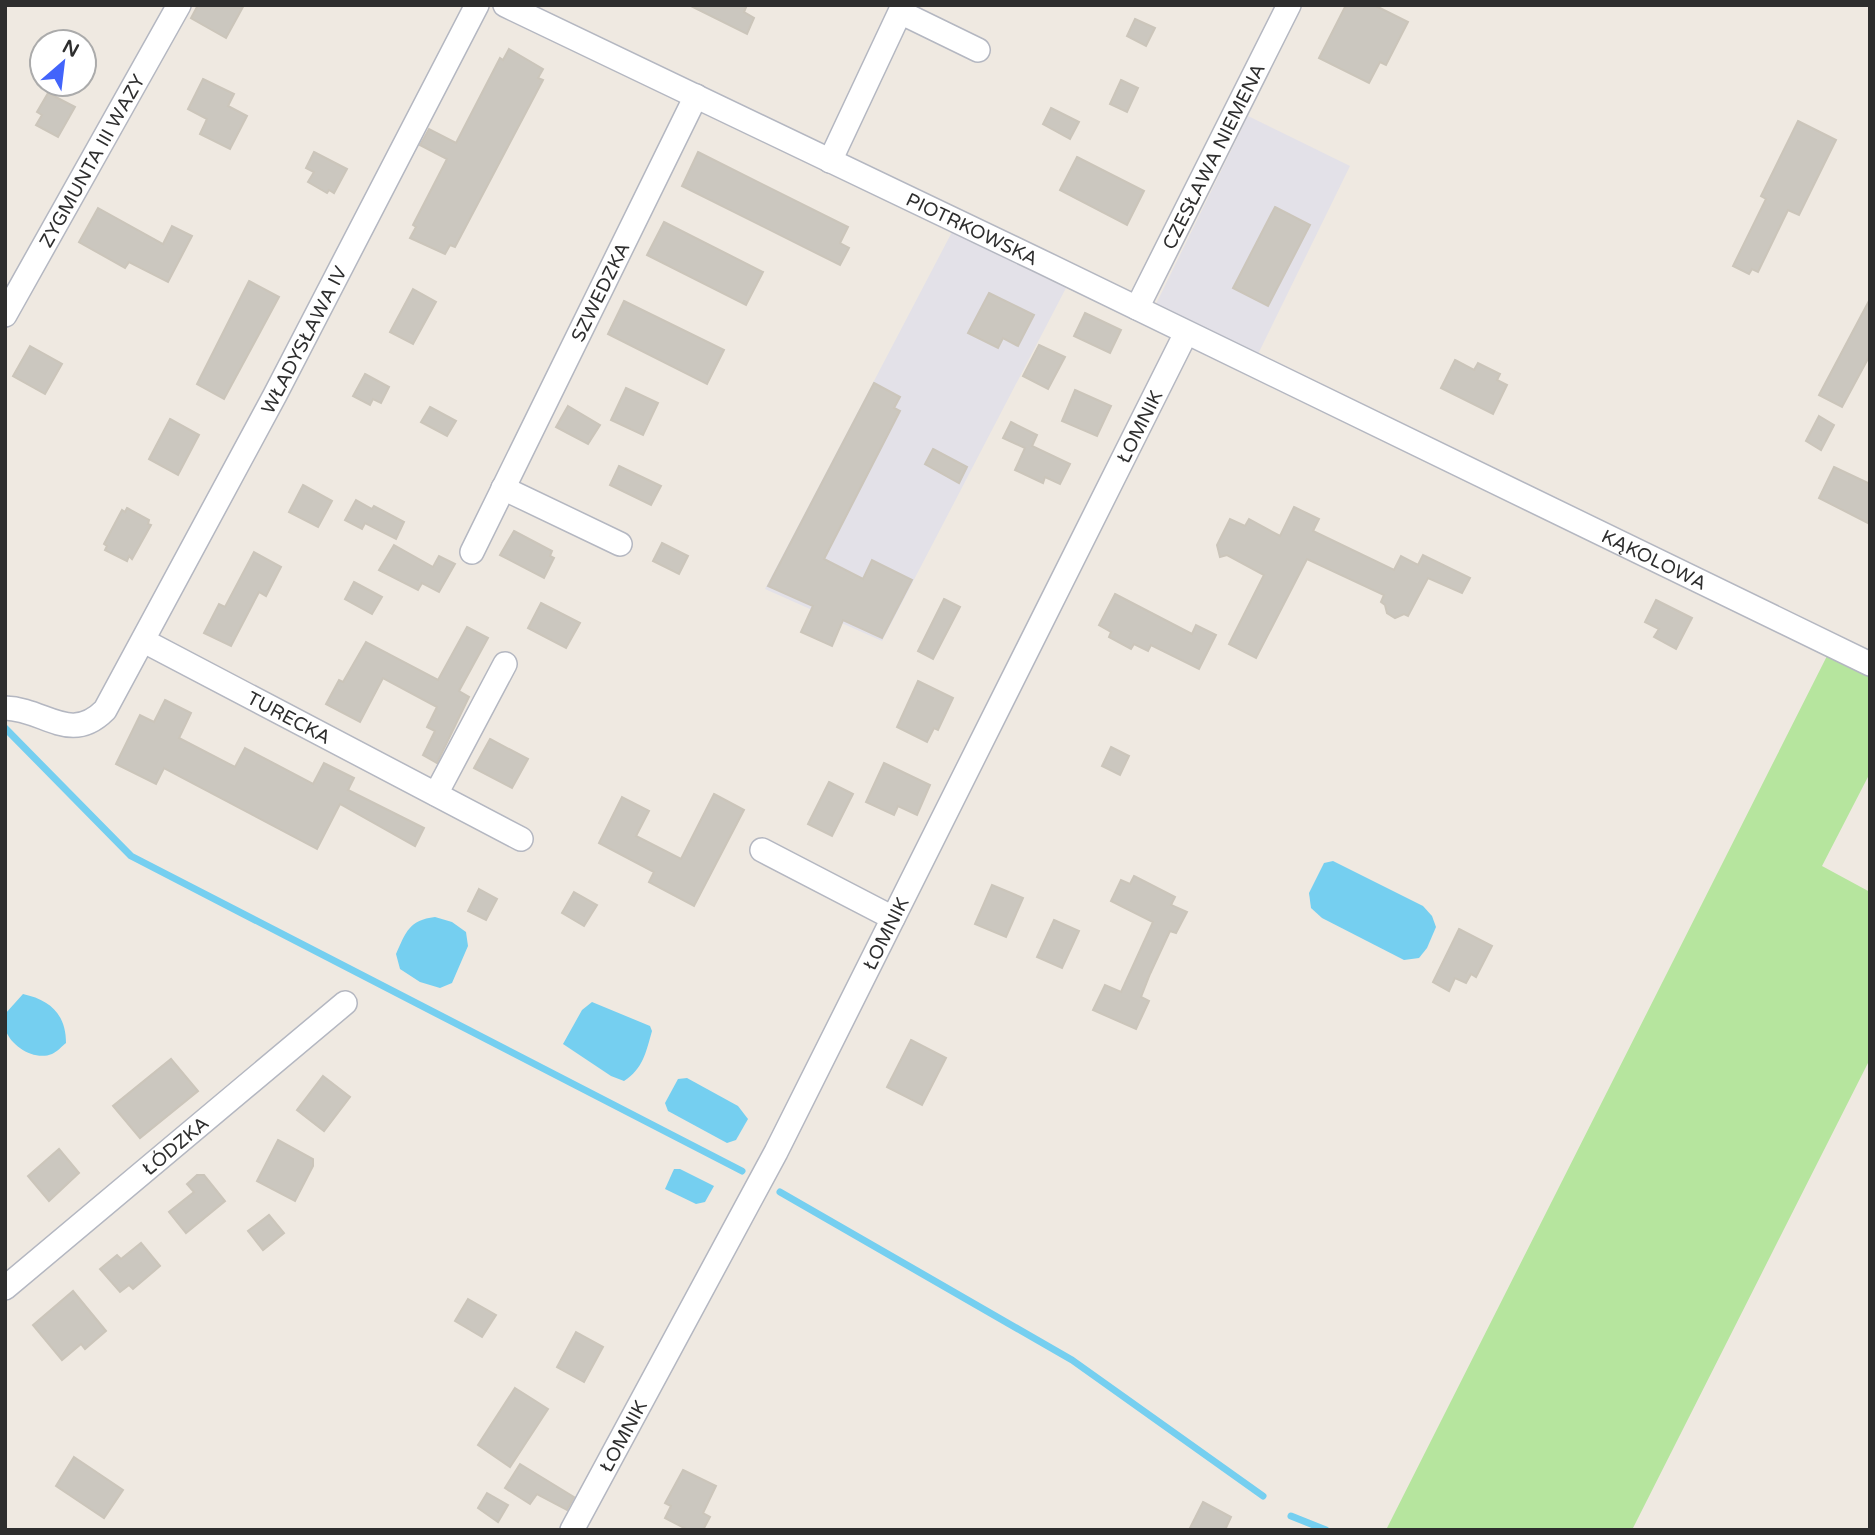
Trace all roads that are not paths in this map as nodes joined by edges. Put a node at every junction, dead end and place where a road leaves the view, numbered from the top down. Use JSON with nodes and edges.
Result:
{"nodes":[{"id":1,"x":179,"y":5,"type":"edge"},
{"id":2,"x":477,"y":5,"type":"edge"},
{"id":3,"x":505,"y":5,"type":"edge"},
{"id":4,"x":1289,"y":5,"type":"edge"},
{"id":5,"x":902,"y":9,"type":"edge"},
{"id":6,"x":978,"y":50,"type":"dead end"},
{"id":7,"x":696,"y":96,"type":"junction"},
{"id":8,"x":830,"y":161,"type":"junction"},
{"id":9,"x":1137,"y":308,"type":"junction"},
{"id":10,"x":5,"y":315,"type":"edge"},
{"id":11,"x":1186,"y":333,"type":"junction"},
{"id":12,"x":1437,"y":453,"type":"joint"},
{"id":13,"x":503,"y":488,"type":"junction"},
{"id":14,"x":620,"y":544,"type":"dead end"},
{"id":15,"x":472,"y":552,"type":"dead end"},
{"id":16,"x":144,"y":641,"type":"junction"},
{"id":17,"x":505,"y":664,"type":"dead end"},
{"id":18,"x":1870,"y":664,"type":"edge"},
{"id":19,"x":5,"y":708,"type":"edge"},
{"id":20,"x":436,"y":794,"type":"junction"},
{"id":21,"x":521,"y":839,"type":"dead end"},
{"id":22,"x":762,"y":850,"type":"dead end"},
{"id":23,"x":893,"y":918,"type":"junction"},
{"id":24,"x":345,"y":1003,"type":"dead end"},
{"id":25,"x":5,"y":1288,"type":"edge"},
{"id":26,"x":572,"y":1530,"type":"edge"}],
"edges":[{"from":1,"to":10,"type":"street","name":"ZYGMUNTA III WAZY"},
{"from":2,"to":16,"type":"street","name":"WŁADYSŁAWA IV"},
{"from":3,"to":7,"type":"street","name":"PIOTRKOWSKA"},
{"from":4,"to":9,"type":"street","name":"CZESŁAWA NIEMENA"},
{"from":5,"to":6,"type":"street"},
{"from":5,"to":8,"type":"street"},
{"from":7,"to":8,"type":"street","name":"PIOTRKOWSKA"},
{"from":7,"to":13,"type":"street","name":"SZWEDZKA"},
{"from":8,"to":9,"type":"street","name":"PIOTRKOWSKA"},
{"from":9,"to":11,"type":"street","name":"PIOTRKOWSKA"},
{"from":11,"to":12,"type":"street","name":"PIOTRKOWSKA"},
{"from":11,"to":23,"type":"street","name":"ŁOMNIK"},
{"from":12,"to":18,"type":"street","name":"KĄKOLOWA"},
{"from":13,"to":14,"type":"street"},
{"from":13,"to":15,"type":"street","name":"SZWEDZKA"},
{"from":16,"to":19,"type":"street","name":"WŁADYSŁAWA IV"},
{"from":16,"to":20,"type":"street","name":"TURECKA"},
{"from":17,"to":20,"type":"street"},
{"from":20,"to":21,"type":"street","name":"TURECKA"},
{"from":22,"to":23,"type":"street"},
{"from":23,"to":26,"type":"street","name":"ŁOMNIK"},
{"from":24,"to":25,"type":"street","name":"ŁÓDZKA"}]}
